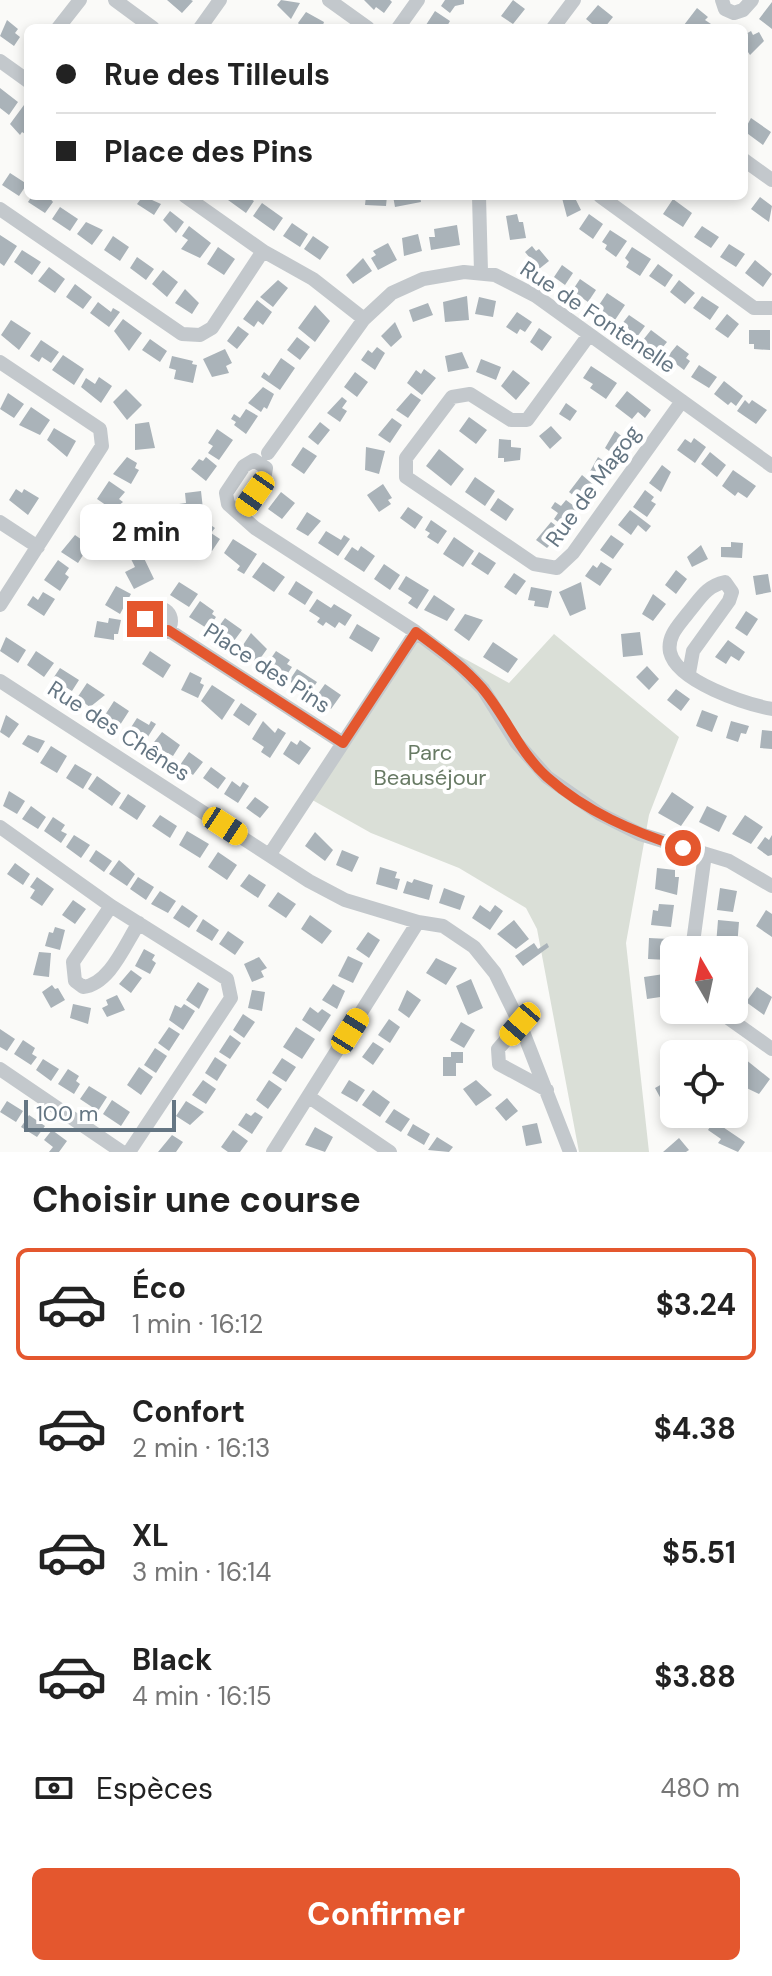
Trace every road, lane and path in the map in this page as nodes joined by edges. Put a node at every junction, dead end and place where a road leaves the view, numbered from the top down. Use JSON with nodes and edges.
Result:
{"nodes":[{"id":1,"x":80,"y":0,"type":"edge"},
{"id":2,"x":115,"y":0,"type":"edge"},
{"id":3,"x":220,"y":0,"type":"edge"},
{"id":4,"x":329,"y":0,"type":"edge"},
{"id":5,"x":418,"y":0,"type":"edge"},
{"id":6,"x":574,"y":0,"type":"edge"},
{"id":7,"x":722,"y":0,"type":"edge"},
{"id":8,"x":752,"y":0,"type":"edge"},
{"id":9,"x":61,"y":24,"type":"edge"},
{"id":10,"x":148,"y":24,"type":"edge"},
{"id":11,"x":203,"y":24,"type":"edge"},
{"id":12,"x":362,"y":24,"type":"edge"},
{"id":13,"x":401,"y":24,"type":"edge"},
{"id":14,"x":559,"y":24,"type":"edge"},
{"id":15,"x":0,"y":61,"type":"edge"},
{"id":16,"x":24,"y":74,"type":"edge"},
{"id":17,"x":748,"y":163,"type":"edge"},
{"id":18,"x":772,"y":180,"type":"edge"},
{"id":19,"x":191,"y":200,"type":"edge"},
{"id":20,"x":480,"y":200,"type":"edge"},
{"id":21,"x":606,"y":200,"type":"edge"},
{"id":22,"x":0,"y":209,"type":"edge"},
{"id":23,"x":263,"y":251,"type":"junction"},
{"id":24,"x":481,"y":272,"type":"junction"},
{"id":25,"x":772,"y":308,"type":"edge"},
{"id":26,"x":364,"y":319,"type":"junction"},
{"id":27,"x":589,"y":335,"type":"junction"},
{"id":28,"x":0,"y":362,"type":"edge"},
{"id":29,"x":682,"y":401,"type":"junction"},
{"id":30,"x":268,"y":453,"type":"dead end"},
{"id":31,"x":772,"y":466,"type":"edge"},
{"id":32,"x":236,"y":510,"type":"dead end"},
{"id":33,"x":0,"y":522,"type":"edge"},
{"id":34,"x":38,"y":547,"type":"junction"},
{"id":35,"x":0,"y":605,"type":"edge"},
{"id":36,"x":168,"y":630,"type":"dead end"},
{"id":37,"x":416,"y":632,"type":"junction"},
{"id":38,"x":689,"y":673,"type":"junction"},
{"id":39,"x":0,"y":681,"type":"edge"},
{"id":40,"x":772,"y":709,"type":"edge"},
{"id":41,"x":343,"y":743,"type":"junction"},
{"id":42,"x":0,"y":827,"type":"edge"},
{"id":43,"x":270,"y":854,"type":"junction"},
{"id":44,"x":705,"y":854,"type":"junction"},
{"id":45,"x":772,"y":886,"type":"edge"},
{"id":46,"x":111,"y":906,"type":"junction"},
{"id":47,"x":418,"y":922,"type":"junction"},
{"id":48,"x":139,"y":923,"type":"junction"},
{"id":49,"x":694,"y":936,"type":"edge"},
{"id":50,"x":520,"y":1024,"type":"junction"},
{"id":51,"x":737,"y":1024,"type":"edge"},
{"id":52,"x":772,"y":1049,"type":"edge"},
{"id":53,"x":0,"y":1069,"type":"edge"},
{"id":54,"x":547,"y":1090,"type":"junction"},
{"id":55,"x":309,"y":1097,"type":"junction"},
{"id":56,"x":122,"y":1152,"type":"edge"},
{"id":57,"x":129,"y":1152,"type":"edge"},
{"id":58,"x":273,"y":1152,"type":"edge"},
{"id":59,"x":390,"y":1152,"type":"edge"},
{"id":60,"x":570,"y":1152,"type":"edge"}],
"edges":[{"from":1,"to":9,"type":"street"},
{"from":2,"to":10,"type":"street"},
{"from":3,"to":11,"type":"street"},
{"from":4,"to":12,"type":"street"},
{"from":5,"to":13,"type":"street"},
{"from":6,"to":14,"type":"street"},
{"from":7,"to":8,"type":"street"},
{"from":15,"to":16,"type":"street"},
{"from":17,"to":18,"type":"street"},
{"from":19,"to":23,"type":"street"},
{"from":20,"to":24,"type":"street"},
{"from":21,"to":25,"type":"street"},
{"from":22,"to":23,"type":"street"},
{"from":23,"to":26,"type":"street"},
{"from":24,"to":26,"type":"street","name":"Rue de Fontenelle"},
{"from":24,"to":27,"type":"street","name":"Rue de Fontenelle"},
{"from":26,"to":30,"type":"street","name":"Rue de Fontenelle"},
{"from":27,"to":29,"type":"street","name":"Rue de Fontenelle"},
{"from":27,"to":29,"type":"street","name":"Rue de Magog"},
{"from":28,"to":34,"type":"street"},
{"from":29,"to":31,"type":"street","name":"Rue de Fontenelle"},
{"from":32,"to":37,"type":"street"},
{"from":33,"to":34,"type":"street"},
{"from":34,"to":35,"type":"street"},
{"from":36,"to":41,"type":"street","name":"Place des Pins"},
{"from":37,"to":41,"type":"street"},
{"from":37,"to":44,"type":"street"},
{"from":38,"to":38,"type":"street"},
{"from":38,"to":40,"type":"street"},
{"from":39,"to":43,"type":"street","name":"Rue des Chênes"},
{"from":41,"to":43,"type":"street"},
{"from":42,"to":46,"type":"street"},
{"from":43,"to":47,"type":"street","name":"Rue des Chênes"},
{"from":44,"to":45,"type":"street"},
{"from":44,"to":49,"type":"street"},
{"from":46,"to":48,"type":"street"},
{"from":46,"to":48,"type":"street"},
{"from":47,"to":50,"type":"street","name":"Rue des Chênes"},
{"from":47,"to":55,"type":"street"},
{"from":48,"to":57,"type":"street"},
{"from":50,"to":54,"type":"street","name":"Rue des Chênes"},
{"from":50,"to":54,"type":"street"},
{"from":51,"to":52,"type":"street"},
{"from":53,"to":56,"type":"street"},
{"from":54,"to":60,"type":"street","name":"Rue des Chênes"},
{"from":55,"to":58,"type":"street"},
{"from":55,"to":59,"type":"street"}]}
